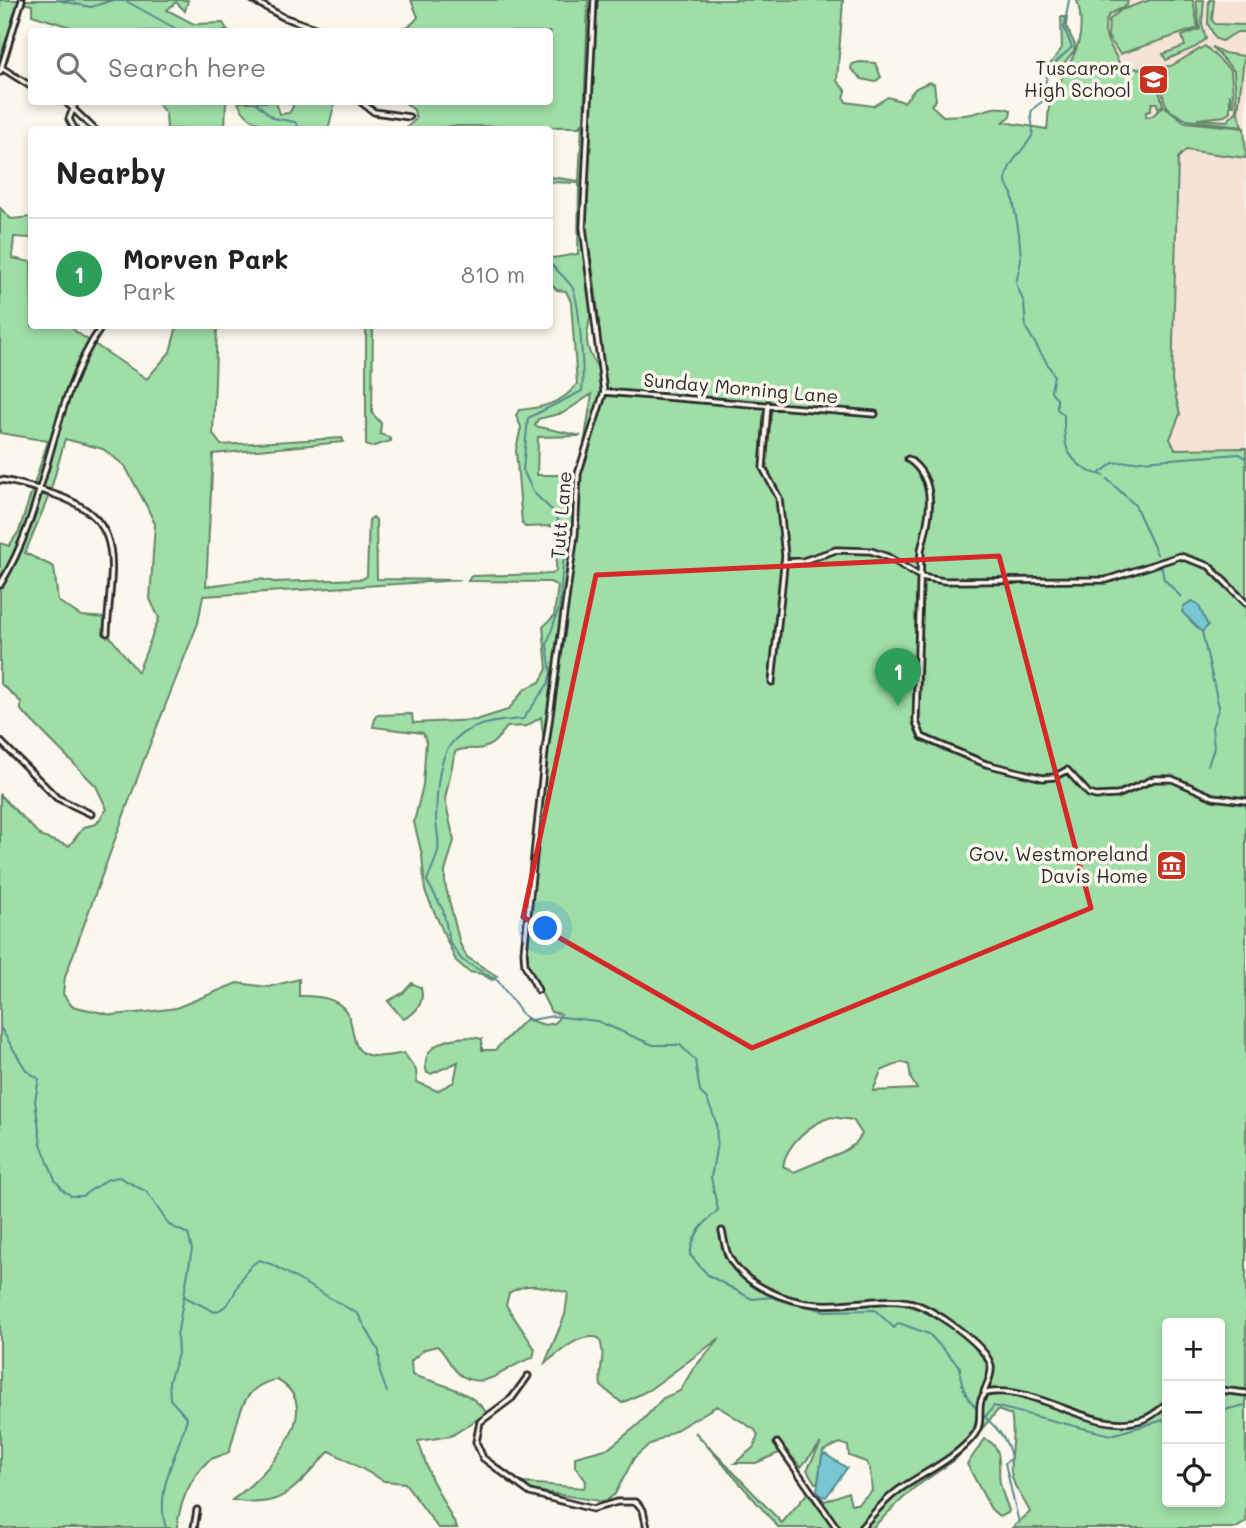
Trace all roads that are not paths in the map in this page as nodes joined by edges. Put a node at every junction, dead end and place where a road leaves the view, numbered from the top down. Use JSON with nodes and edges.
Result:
{"nodes":[{"id":1,"x":22,"y":0,"type":"edge"},
{"id":2,"x":253,"y":0,"type":"edge"},
{"id":3,"x":594,"y":0,"type":"edge"},
{"id":4,"x":315,"y":28,"type":"edge"},
{"id":5,"x":0,"y":69,"type":"edge"},
{"id":6,"x":28,"y":85,"type":"edge"},
{"id":7,"x":71,"y":105,"type":"edge"},
{"id":8,"x":364,"y":105,"type":"edge"},
{"id":9,"x":74,"y":107,"type":"junction"},
{"id":10,"x":410,"y":117,"type":"dead end"},
{"id":11,"x":73,"y":126,"type":"edge"},
{"id":12,"x":91,"y":126,"type":"edge"},
{"id":13,"x":100,"y":329,"type":"edge"},
{"id":14,"x":604,"y":392,"type":"junction"},
{"id":15,"x":768,"y":404,"type":"junction"},
{"id":16,"x":875,"y":414,"type":"dead end"},
{"id":17,"x":908,"y":459,"type":"dead end"},
{"id":18,"x":0,"y":480,"type":"edge"},
{"id":19,"x":41,"y":490,"type":"junction"},
{"id":20,"x":784,"y":562,"type":"junction"},
{"id":21,"x":921,"y":577,"type":"junction"},
{"id":22,"x":0,"y":585,"type":"edge"},
{"id":23,"x":1246,"y":603,"type":"edge"},
{"id":24,"x":107,"y":633,"type":"dead end"},
{"id":25,"x":772,"y":682,"type":"dead end"},
{"id":26,"x":0,"y":741,"type":"edge"},
{"id":27,"x":1246,"y":801,"type":"edge"},
{"id":28,"x":91,"y":814,"type":"dead end"},
{"id":29,"x":538,"y":990,"type":"dead end"},
{"id":30,"x":722,"y":1231,"type":"dead end"},
{"id":31,"x":528,"y":1376,"type":"dead end"},
{"id":32,"x":1225,"y":1391,"type":"edge"},
{"id":33,"x":1246,"y":1393,"type":"edge"},
{"id":34,"x":984,"y":1394,"type":"junction"},
{"id":35,"x":1162,"y":1407,"type":"edge"},
{"id":36,"x":778,"y":1443,"type":"dead end"},
{"id":37,"x":197,"y":1510,"type":"dead end"},
{"id":38,"x":194,"y":1528,"type":"edge"},
{"id":39,"x":647,"y":1528,"type":"edge"},
{"id":40,"x":837,"y":1528,"type":"edge"},
{"id":41,"x":862,"y":1528,"type":"edge"}],
"edges":[{"from":1,"to":5,"type":"street"},
{"from":2,"to":4,"type":"street"},
{"from":3,"to":14,"type":"street","name":"Tutt Lane"},
{"from":5,"to":6,"type":"street"},
{"from":7,"to":9,"type":"street"},
{"from":8,"to":10,"type":"street"},
{"from":9,"to":11,"type":"street"},
{"from":9,"to":12,"type":"street"},
{"from":13,"to":19,"type":"street"},
{"from":14,"to":15,"type":"street","name":"Sunday Morning Lane"},
{"from":14,"to":29,"type":"street","name":"Tutt Lane"},
{"from":15,"to":16,"type":"street","name":"Sunday Morning Lane"},
{"from":15,"to":20,"type":"street"},
{"from":17,"to":21,"type":"street"},
{"from":18,"to":19,"type":"street"},
{"from":19,"to":22,"type":"street"},
{"from":19,"to":24,"type":"street"},
{"from":20,"to":21,"type":"street"},
{"from":20,"to":25,"type":"street"},
{"from":21,"to":23,"type":"street"},
{"from":21,"to":27,"type":"street"},
{"from":26,"to":28,"type":"street"},
{"from":30,"to":34,"type":"street"},
{"from":31,"to":39,"type":"street"},
{"from":32,"to":33,"type":"street"},
{"from":34,"to":35,"type":"street"},
{"from":34,"to":41,"type":"street"},
{"from":36,"to":40,"type":"street"},
{"from":37,"to":38,"type":"street"}]}
